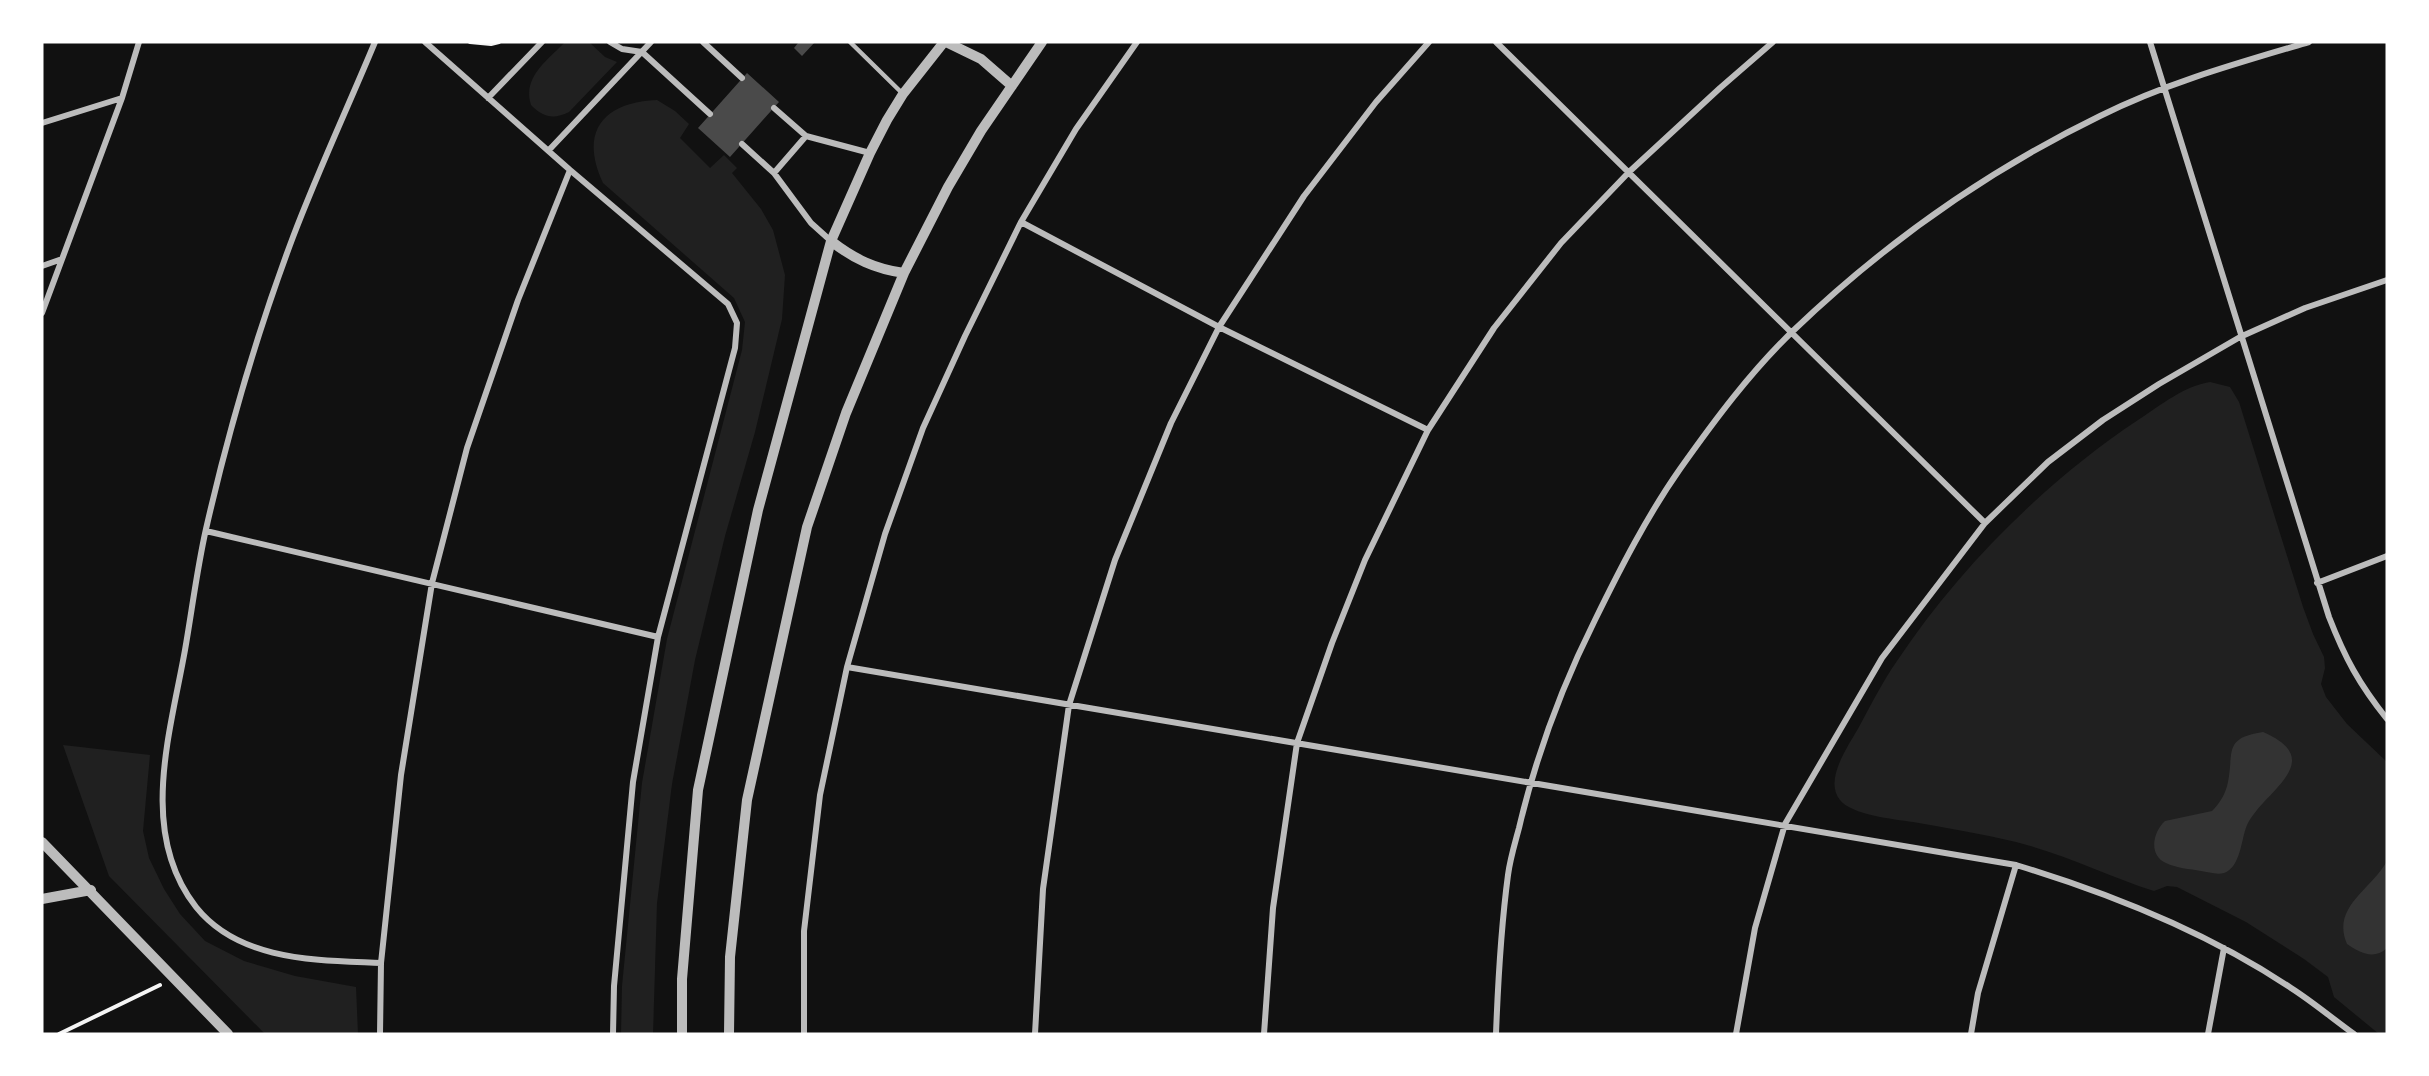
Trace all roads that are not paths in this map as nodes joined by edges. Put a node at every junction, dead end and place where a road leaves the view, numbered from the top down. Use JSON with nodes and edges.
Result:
{"nodes":[{"id":1,"x":139,"y":42,"type":"edge"},
{"id":2,"x":375,"y":42,"type":"edge"},
{"id":3,"x":425,"y":42,"type":"edge"},
{"id":4,"x":542,"y":42,"type":"edge"},
{"id":5,"x":610,"y":42,"type":"edge"},
{"id":6,"x":651,"y":42,"type":"edge"},
{"id":7,"x":703,"y":42,"type":"edge"},
{"id":8,"x":850,"y":42,"type":"edge"},
{"id":9,"x":945,"y":42,"type":"edge"},
{"id":10,"x":1042,"y":42,"type":"edge"},
{"id":11,"x":1137,"y":42,"type":"edge"},
{"id":12,"x":1429,"y":42,"type":"edge"},
{"id":13,"x":1496,"y":42,"type":"edge"},
{"id":14,"x":1773,"y":42,"type":"edge"},
{"id":15,"x":2150,"y":42,"type":"edge"},
{"id":16,"x":2309,"y":42,"type":"edge"},
{"id":17,"x":642,"y":52,"type":"junction"},
{"id":18,"x":742,"y":78,"type":"dead end"},
{"id":19,"x":1012,"y":86,"type":"junction"},
{"id":20,"x":2163,"y":88,"type":"junction"},
{"id":21,"x":903,"y":94,"type":"junction"},
{"id":22,"x":122,"y":98,"type":"junction"},
{"id":23,"x":488,"y":99,"type":"junction"},
{"id":24,"x":774,"y":108,"type":"dead end"},
{"id":25,"x":710,"y":114,"type":"dead end"},
{"id":26,"x":42,"y":123,"type":"edge"},
{"id":27,"x":806,"y":136,"type":"junction"},
{"id":28,"x":742,"y":144,"type":"dead end"},
{"id":29,"x":549,"y":150,"type":"junction"},
{"id":30,"x":870,"y":153,"type":"junction"},
{"id":31,"x":570,"y":170,"type":"junction"},
{"id":32,"x":1629,"y":172,"type":"junction"},
{"id":33,"x":774,"y":173,"type":"junction"},
{"id":34,"x":1021,"y":222,"type":"junction"},
{"id":35,"x":831,"y":241,"type":"junction"},
{"id":36,"x":62,"y":259,"type":"junction"},
{"id":37,"x":42,"y":266,"type":"edge"},
{"id":38,"x":904,"y":273,"type":"junction"},
{"id":39,"x":2387,"y":280,"type":"edge"},
{"id":40,"x":42,"y":313,"type":"edge"},
{"id":41,"x":1219,"y":327,"type":"junction"},
{"id":42,"x":1792,"y":332,"type":"junction"},
{"id":43,"x":2240,"y":337,"type":"junction"},
{"id":44,"x":1428,"y":430,"type":"junction"},
{"id":45,"x":1985,"y":523,"type":"junction"},
{"id":46,"x":206,"y":531,"type":"junction"},
{"id":47,"x":2387,"y":556,"type":"edge"},
{"id":48,"x":432,"y":583,"type":"junction"},
{"id":49,"x":2317,"y":583,"type":"junction"},
{"id":50,"x":658,"y":637,"type":"junction"},
{"id":51,"x":847,"y":667,"type":"junction"},
{"id":52,"x":1069,"y":705,"type":"junction"},
{"id":53,"x":2387,"y":719,"type":"edge"},
{"id":54,"x":1297,"y":743,"type":"junction"},
{"id":55,"x":1530,"y":782,"type":"junction"},
{"id":56,"x":1785,"y":824,"type":"junction"},
{"id":57,"x":42,"y":842,"type":"edge"},
{"id":58,"x":2016,"y":865,"type":"junction"},
{"id":59,"x":91,"y":890,"type":"junction"},
{"id":60,"x":42,"y":898,"type":"edge"},
{"id":61,"x":2224,"y":948,"type":"junction"},
{"id":62,"x":381,"y":963,"type":"junction"},
{"id":63,"x":228,"y":1034,"type":"edge"},
{"id":64,"x":380,"y":1034,"type":"edge"},
{"id":65,"x":613,"y":1034,"type":"edge"},
{"id":66,"x":682,"y":1034,"type":"edge"},
{"id":67,"x":729,"y":1034,"type":"edge"},
{"id":68,"x":804,"y":1034,"type":"edge"},
{"id":69,"x":1035,"y":1034,"type":"edge"},
{"id":70,"x":1264,"y":1034,"type":"edge"},
{"id":71,"x":1496,"y":1034,"type":"edge"},
{"id":72,"x":1736,"y":1034,"type":"edge"},
{"id":73,"x":1971,"y":1034,"type":"edge"},
{"id":74,"x":2208,"y":1034,"type":"edge"},
{"id":75,"x":2354,"y":1034,"type":"edge"}],
"edges":[{"from":1,"to":22,"type":"street"},
{"from":2,"to":46,"type":"street"},
{"from":3,"to":23,"type":"street"},
{"from":4,"to":23,"type":"street"},
{"from":5,"to":17,"type":"street"},
{"from":6,"to":17,"type":"street"},
{"from":7,"to":18,"type":"street"},
{"from":8,"to":21,"type":"lane"},
{"from":9,"to":19,"type":"street"},
{"from":9,"to":21,"type":"street"},
{"from":10,"to":19,"type":"street"},
{"from":11,"to":34,"type":"street"},
{"from":12,"to":41,"type":"street"},
{"from":13,"to":32,"type":"street"},
{"from":14,"to":32,"type":"street"},
{"from":15,"to":20,"type":"street"},
{"from":16,"to":20,"type":"street"},
{"from":17,"to":25,"type":"street"},
{"from":17,"to":29,"type":"street"},
{"from":19,"to":38,"type":"street"},
{"from":20,"to":42,"type":"street"},
{"from":20,"to":43,"type":"street"},
{"from":21,"to":30,"type":"street"},
{"from":22,"to":26,"type":"street"},
{"from":22,"to":36,"type":"street"},
{"from":23,"to":29,"type":"street"},
{"from":24,"to":27,"type":"street"},
{"from":27,"to":30,"type":"street"},
{"from":27,"to":33,"type":"street"},
{"from":28,"to":33,"type":"street"},
{"from":29,"to":31,"type":"street"},
{"from":30,"to":35,"type":"street"},
{"from":31,"to":48,"type":"street"},
{"from":31,"to":50,"type":"street"},
{"from":32,"to":42,"type":"street"},
{"from":32,"to":44,"type":"street"},
{"from":33,"to":35,"type":"street"},
{"from":34,"to":41,"type":"street"},
{"from":34,"to":51,"type":"street"},
{"from":35,"to":38,"type":"street"},
{"from":35,"to":66,"type":"street"},
{"from":36,"to":37,"type":"street"},
{"from":36,"to":40,"type":"street"},
{"from":38,"to":67,"type":"street"},
{"from":39,"to":43,"type":"street"},
{"from":41,"to":44,"type":"street"},
{"from":41,"to":52,"type":"street"},
{"from":42,"to":45,"type":"street"},
{"from":42,"to":55,"type":"street"},
{"from":43,"to":45,"type":"street"},
{"from":43,"to":49,"type":"street"},
{"from":44,"to":54,"type":"street"},
{"from":45,"to":56,"type":"street"},
{"from":46,"to":48,"type":"street"},
{"from":46,"to":62,"type":"street"},
{"from":47,"to":49,"type":"street"},
{"from":48,"to":50,"type":"street"},
{"from":48,"to":62,"type":"street"},
{"from":49,"to":53,"type":"street"},
{"from":50,"to":65,"type":"street"},
{"from":51,"to":52,"type":"street"},
{"from":51,"to":68,"type":"street"},
{"from":52,"to":54,"type":"street"},
{"from":52,"to":69,"type":"street"},
{"from":54,"to":55,"type":"street"},
{"from":54,"to":70,"type":"street"},
{"from":55,"to":56,"type":"street"},
{"from":55,"to":71,"type":"street"},
{"from":56,"to":58,"type":"street"},
{"from":56,"to":72,"type":"street"},
{"from":57,"to":59,"type":"street"},
{"from":58,"to":61,"type":"street"},
{"from":58,"to":73,"type":"street"},
{"from":59,"to":60,"type":"street"},
{"from":59,"to":63,"type":"street"},
{"from":61,"to":74,"type":"street"},
{"from":61,"to":75,"type":"street"},
{"from":62,"to":64,"type":"street"}]}
